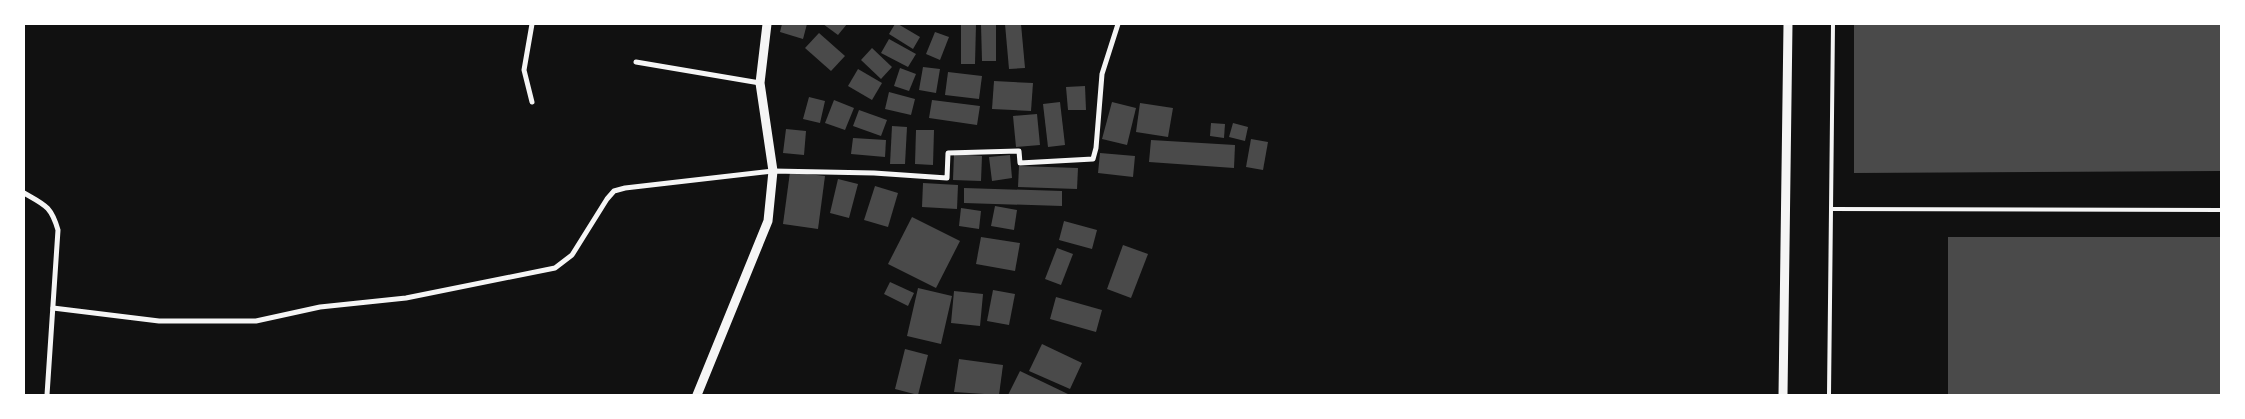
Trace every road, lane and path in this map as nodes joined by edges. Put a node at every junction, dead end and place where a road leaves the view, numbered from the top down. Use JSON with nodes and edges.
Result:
{"nodes":[{"id":1,"x":532,"y":24,"type":"edge"},
{"id":2,"x":767,"y":24,"type":"edge"},
{"id":3,"x":1118,"y":24,"type":"edge"},
{"id":4,"x":1788,"y":24,"type":"edge"},
{"id":5,"x":1833,"y":24,"type":"edge"},
{"id":6,"x":636,"y":62,"type":"dead end"},
{"id":7,"x":760,"y":83,"type":"junction"},
{"id":8,"x":532,"y":102,"type":"dead end"},
{"id":9,"x":773,"y":170,"type":"junction"},
{"id":10,"x":24,"y":192,"type":"edge"},
{"id":11,"x":1831,"y":209,"type":"junction"},
{"id":12,"x":2221,"y":210,"type":"edge"},
{"id":13,"x":53,"y":308,"type":"junction"},
{"id":14,"x":47,"y":395,"type":"edge"},
{"id":15,"x":697,"y":395,"type":"edge"},
{"id":16,"x":1783,"y":395,"type":"edge"},
{"id":17,"x":1829,"y":395,"type":"edge"}],
"edges":[{"from":1,"to":8,"type":"street"},
{"from":2,"to":7,"type":"street"},
{"from":3,"to":9,"type":"street"},
{"from":4,"to":16,"type":"street"},
{"from":5,"to":11,"type":"lane"},
{"from":6,"to":7,"type":"street"},
{"from":7,"to":9,"type":"street"},
{"from":9,"to":13,"type":"street"},
{"from":9,"to":15,"type":"street"},
{"from":10,"to":13,"type":"street"},
{"from":11,"to":12,"type":"lane"},
{"from":11,"to":17,"type":"lane"},
{"from":13,"to":14,"type":"street"}]}
